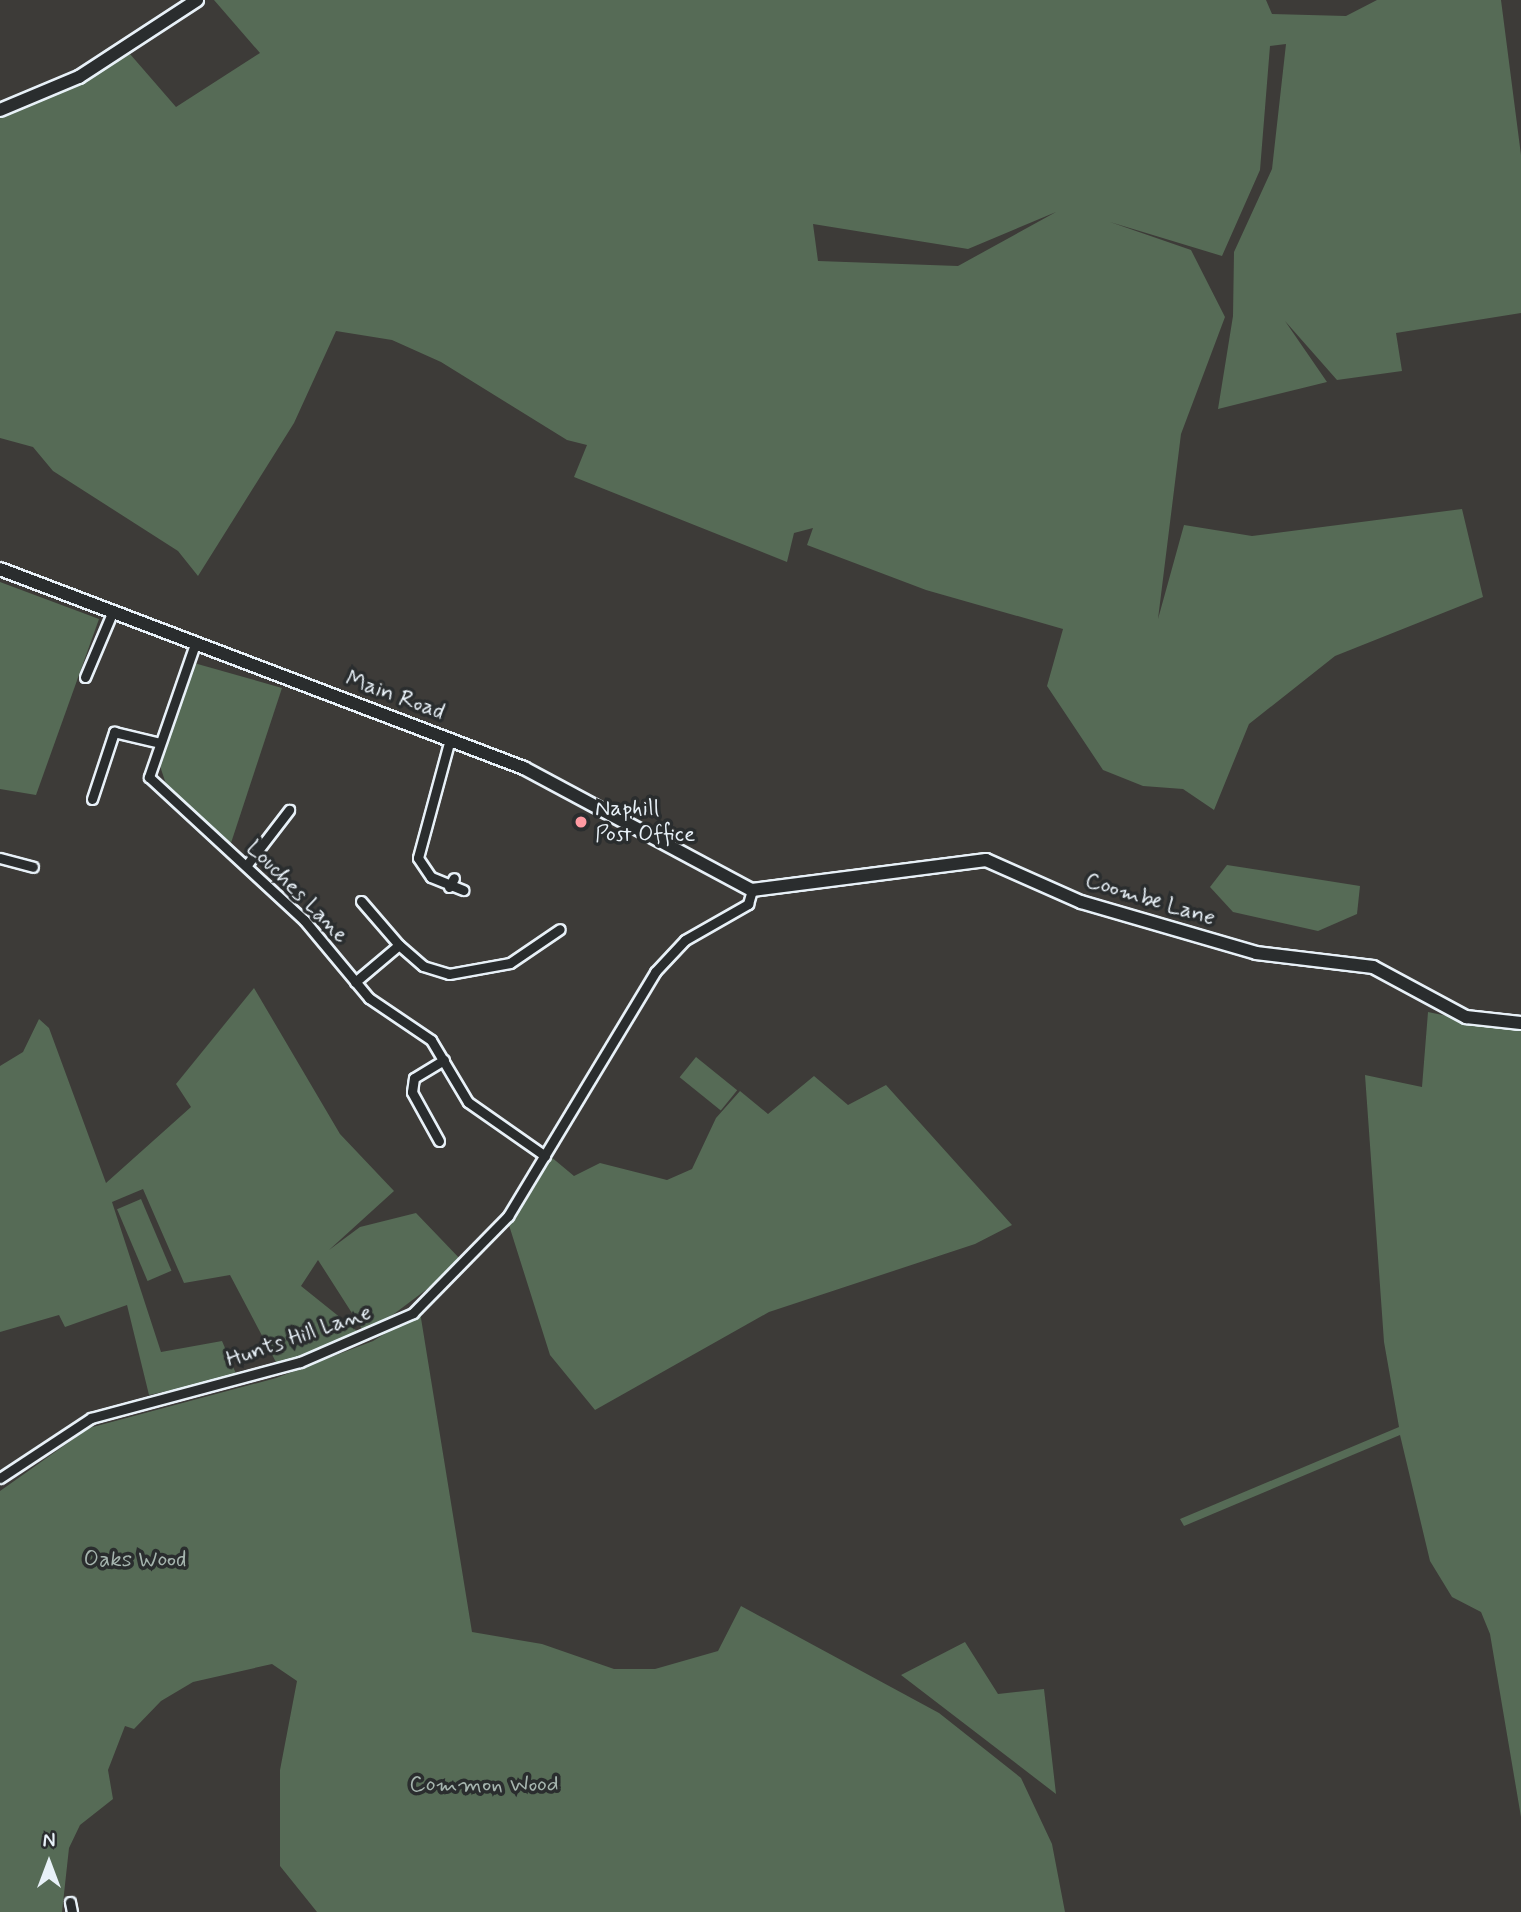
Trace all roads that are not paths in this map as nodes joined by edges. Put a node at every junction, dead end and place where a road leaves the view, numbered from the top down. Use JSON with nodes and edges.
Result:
{"nodes":[{"id":1,"x":197,"y":0,"type":"edge"},
{"id":2,"x":0,"y":110,"type":"edge"},
{"id":3,"x":0,"y":569,"type":"edge"},
{"id":4,"x":112,"y":613,"type":"junction"},
{"id":5,"x":195,"y":644,"type":"junction"},
{"id":6,"x":85,"y":677,"type":"dead end"},
{"id":7,"x":450,"y":739,"type":"junction"},
{"id":8,"x":160,"y":743,"type":"junction"},
{"id":9,"x":92,"y":799,"type":"dead end"},
{"id":10,"x":289,"y":810,"type":"dead end"},
{"id":11,"x":0,"y":858,"type":"edge"},
{"id":12,"x":246,"y":866,"type":"junction"},
{"id":13,"x":33,"y":867,"type":"dead end"},
{"id":14,"x":454,"y":878,"type":"dead end"},
{"id":15,"x":449,"y":887,"type":"junction"},
{"id":16,"x":464,"y":890,"type":"dead end"},
{"id":17,"x":757,"y":891,"type":"junction"},
{"id":18,"x":361,"y":901,"type":"dead end"},
{"id":19,"x":560,"y":929,"type":"dead end"},
{"id":20,"x":399,"y":945,"type":"junction"},
{"id":21,"x":355,"y":982,"type":"junction"},
{"id":22,"x":1521,"y":1023,"type":"edge"},
{"id":23,"x":444,"y":1060,"type":"junction"},
{"id":24,"x":439,"y":1141,"type":"dead end"},
{"id":25,"x":545,"y":1156,"type":"junction"},
{"id":26,"x":0,"y":1478,"type":"edge"}],
"edges":[{"from":1,"to":2,"type":"street"},
{"from":3,"to":4,"type":"street","name":"Main Road"},
{"from":4,"to":5,"type":"street","name":"Main Road"},
{"from":4,"to":6,"type":"street"},
{"from":5,"to":7,"type":"street","name":"Main Road"},
{"from":5,"to":8,"type":"street","name":"Louches Lane"},
{"from":7,"to":15,"type":"street"},
{"from":7,"to":17,"type":"street","name":"Main Road"},
{"from":8,"to":9,"type":"street"},
{"from":8,"to":12,"type":"street","name":"Louches Lane"},
{"from":10,"to":12,"type":"street"},
{"from":11,"to":13,"type":"street"},
{"from":12,"to":21,"type":"street","name":"Louches Lane"},
{"from":14,"to":15,"type":"street"},
{"from":15,"to":16,"type":"street"},
{"from":17,"to":22,"type":"street","name":"Coombe Lane"},
{"from":17,"to":25,"type":"street","name":"Hunts Hill Lane"},
{"from":18,"to":20,"type":"street"},
{"from":19,"to":20,"type":"street"},
{"from":20,"to":21,"type":"street"},
{"from":21,"to":23,"type":"street","name":"Louches Lane"},
{"from":23,"to":24,"type":"street"},
{"from":23,"to":25,"type":"street","name":"Louches Lane"},
{"from":25,"to":26,"type":"street","name":"Hunts Hill Lane"}]}
